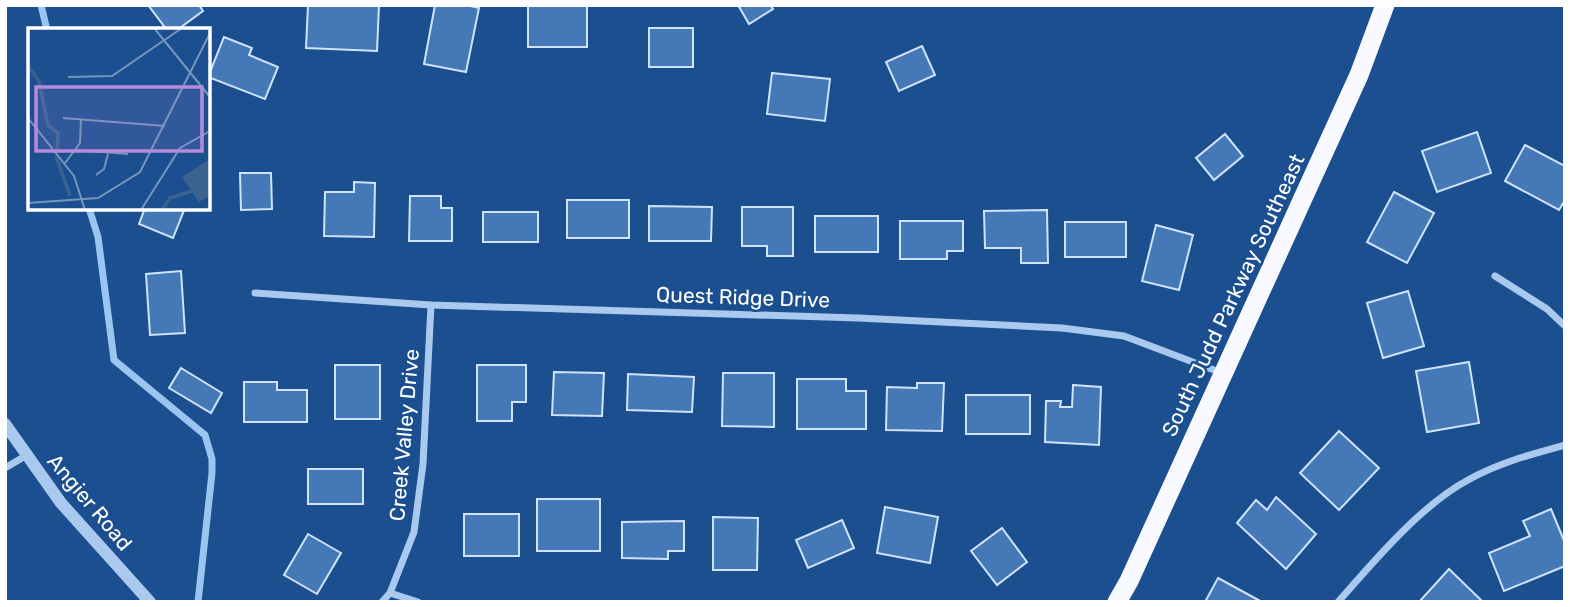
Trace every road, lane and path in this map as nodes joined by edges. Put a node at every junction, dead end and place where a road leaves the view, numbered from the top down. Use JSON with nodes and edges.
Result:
{"nodes":[{"id":1,"x":1385,"y":5,"type":"edge"},
{"id":2,"x":1495,"y":276,"type":"dead end"},
{"id":3,"x":255,"y":293,"type":"dead end"},
{"id":4,"x":431,"y":305,"type":"junction"},
{"id":5,"x":1565,"y":326,"type":"edge"},
{"id":6,"x":1223,"y":373,"type":"junction"},
{"id":7,"x":5,"y":424,"type":"edge"},
{"id":8,"x":1565,"y":445,"type":"edge"},
{"id":9,"x":27,"y":454,"type":"junction"},
{"id":10,"x":5,"y":468,"type":"edge"},
{"id":11,"x":390,"y":593,"type":"junction"},
{"id":12,"x":150,"y":602,"type":"edge"},
{"id":13,"x":382,"y":602,"type":"edge"},
{"id":14,"x":418,"y":602,"type":"edge"},
{"id":15,"x":1117,"y":602,"type":"edge"},
{"id":16,"x":1338,"y":602,"type":"edge"}],
"edges":[{"from":1,"to":6,"type":"highway","name":"South Judd Parkway Southeast"},
{"from":2,"to":5,"type":"street"},
{"from":3,"to":4,"type":"street","name":"Quest Ridge Drive"},
{"from":4,"to":6,"type":"street","name":"Quest Ridge Drive"},
{"from":4,"to":11,"type":"street","name":"Creek Valley Drive"},
{"from":6,"to":15,"type":"highway","name":"South Judd Parkway Southeast"},
{"from":7,"to":9,"type":"street","name":"Angier Road"},
{"from":8,"to":16,"type":"street"},
{"from":9,"to":10,"type":"street"},
{"from":9,"to":12,"type":"street","name":"Angier Road"},
{"from":11,"to":13,"type":"street","name":"Creek Valley Drive"},
{"from":11,"to":14,"type":"street"}]}
